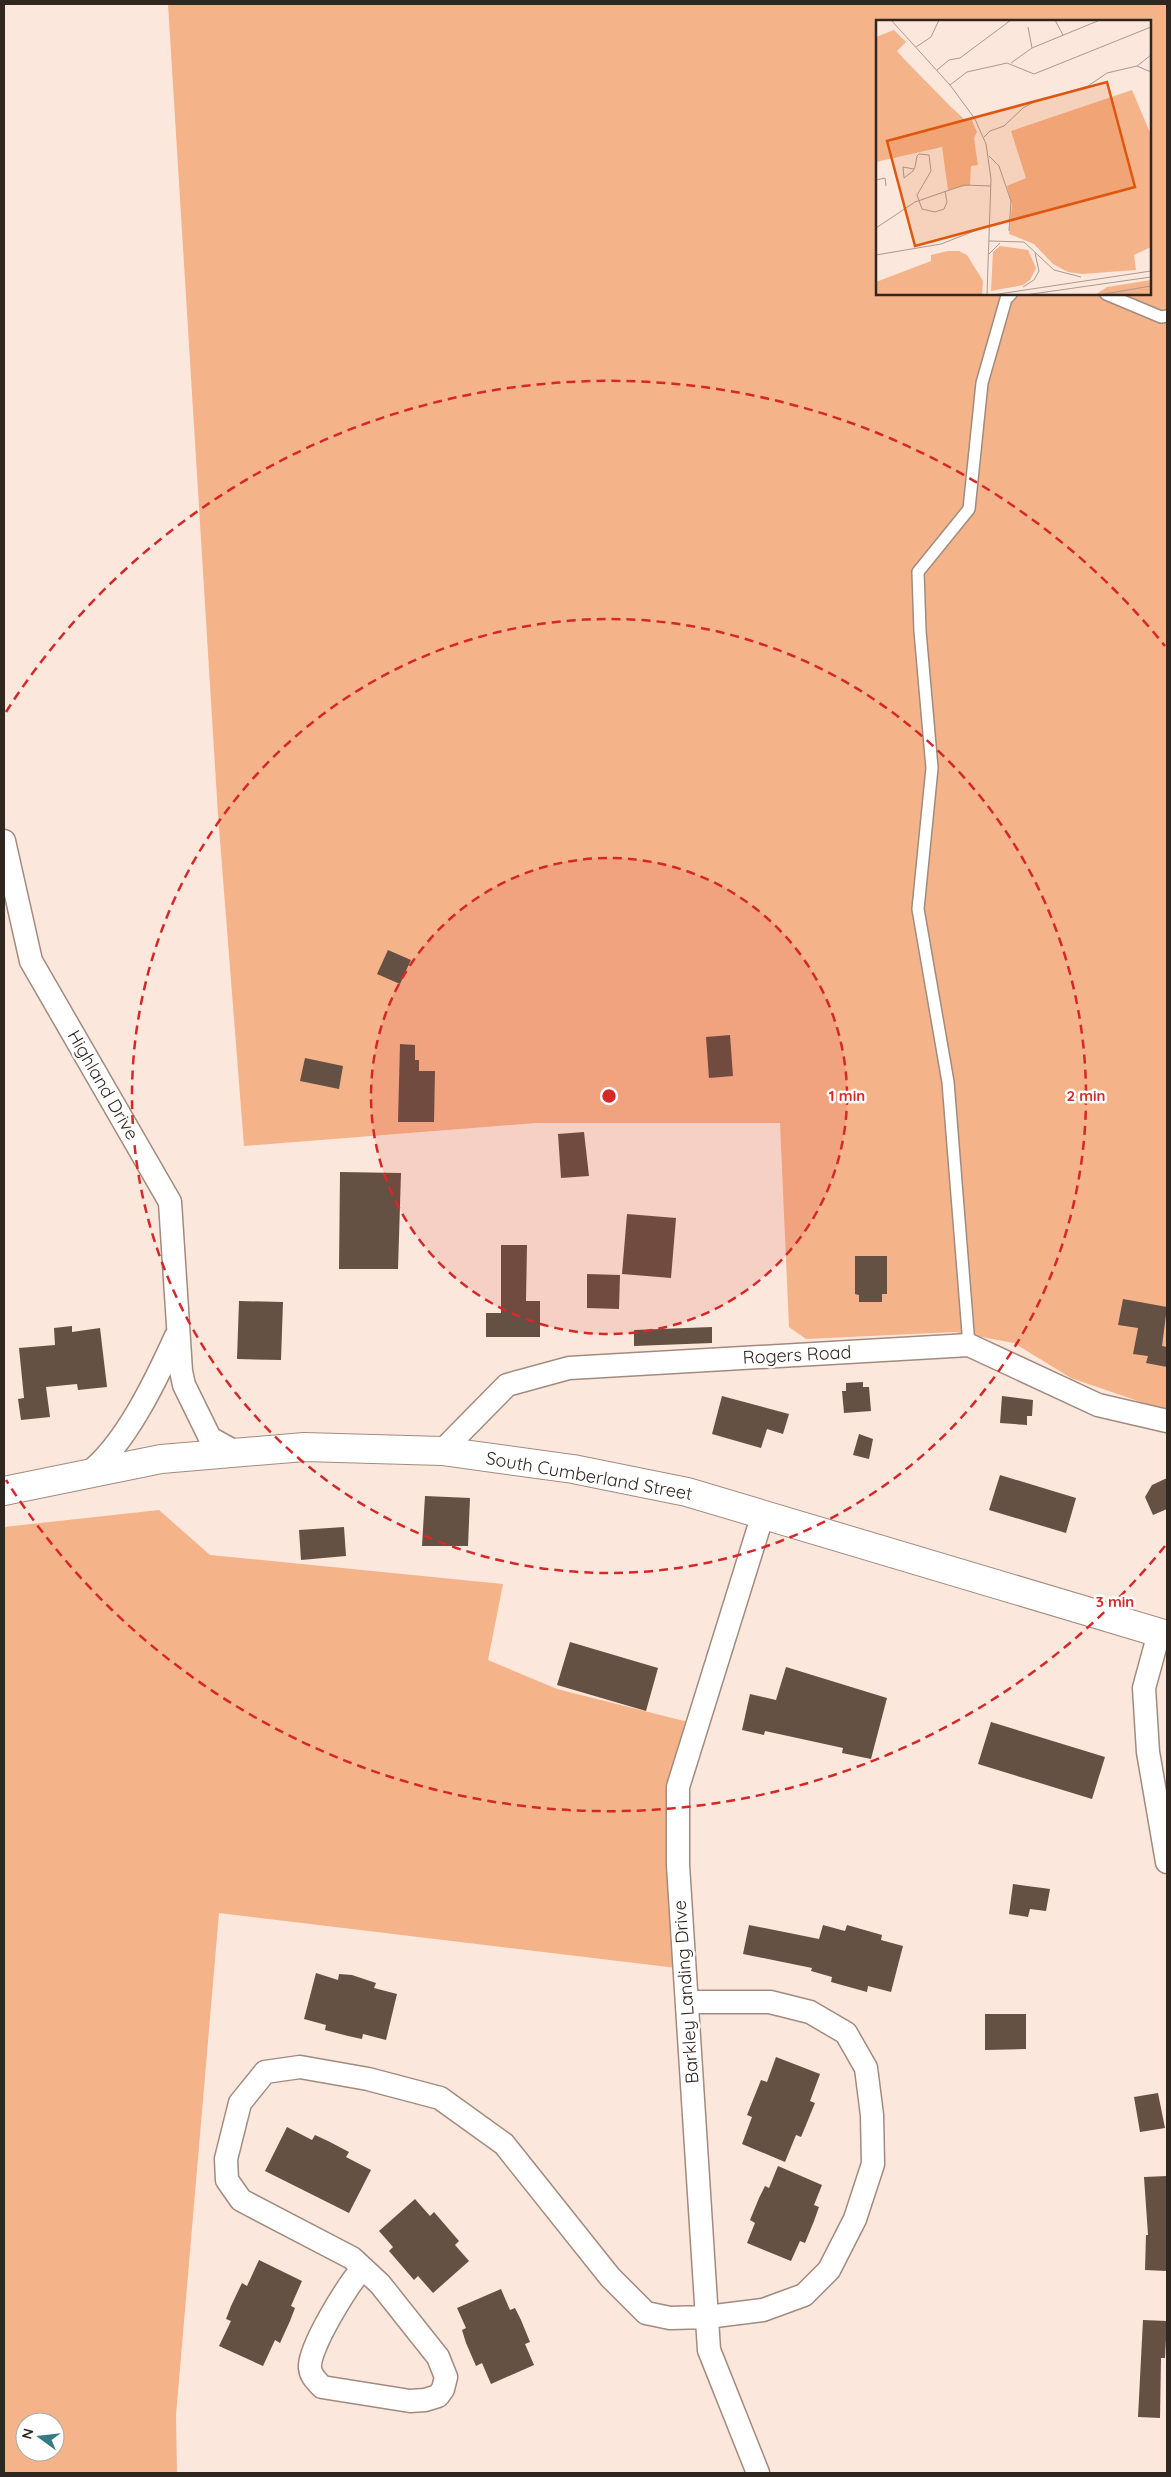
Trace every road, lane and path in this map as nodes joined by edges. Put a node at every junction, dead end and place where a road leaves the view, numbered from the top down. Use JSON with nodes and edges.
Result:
{"nodes":[{"id":1,"x":1010,"y":295,"type":"edge"},
{"id":2,"x":1108,"y":295,"type":"edge"},
{"id":3,"x":1167,"y":316,"type":"edge"},
{"id":4,"x":4,"y":841,"type":"edge"},
{"id":5,"x":178,"y":1333,"type":"junction"},
{"id":6,"x":969,"y":1345,"type":"junction"},
{"id":7,"x":1167,"y":1420,"type":"edge"},
{"id":8,"x":442,"y":1451,"type":"junction"},
{"id":9,"x":237,"y":1453,"type":"junction"},
{"id":10,"x":87,"y":1474,"type":"junction"},
{"id":11,"x":4,"y":1491,"type":"edge"},
{"id":12,"x":763,"y":1514,"type":"junction"},
{"id":13,"x":1163,"y":1634,"type":"edge"},
{"id":14,"x":1167,"y":1862,"type":"edge"},
{"id":15,"x":687,"y":2002,"type":"junction"},
{"id":16,"x":363,"y":2268,"type":"junction"},
{"id":17,"x":707,"y":2317,"type":"junction"},
{"id":18,"x":758,"y":2473,"type":"edge"}],
"edges":[{"from":1,"to":6,"type":"lane"},
{"from":2,"to":3,"type":"lane"},
{"from":4,"to":5,"type":"street","name":"Highland Drive"},
{"from":5,"to":9,"type":"street","name":"Highland Drive"},
{"from":5,"to":10,"type":"street"},
{"from":6,"to":7,"type":"street","name":"Rogers Road"},
{"from":6,"to":8,"type":"street","name":"Rogers Road"},
{"from":8,"to":9,"type":"main road","name":"South Cumberland Street"},
{"from":8,"to":12,"type":"main road","name":"South Cumberland Street"},
{"from":9,"to":10,"type":"main road","name":"South Cumberland Street"},
{"from":10,"to":11,"type":"main road","name":"South Cumberland Street"},
{"from":12,"to":13,"type":"main road","name":"South Cumberland Street"},
{"from":12,"to":15,"type":"street","name":"Barkley Landing Drive"},
{"from":13,"to":14,"type":"street"},
{"from":15,"to":17,"type":"street","name":"Barkley Landing Drive"},
{"from":15,"to":17,"type":"street"},
{"from":16,"to":16,"type":"street"},
{"from":16,"to":17,"type":"street"},
{"from":17,"to":18,"type":"street","name":"Barkley Landing Drive"}]}
